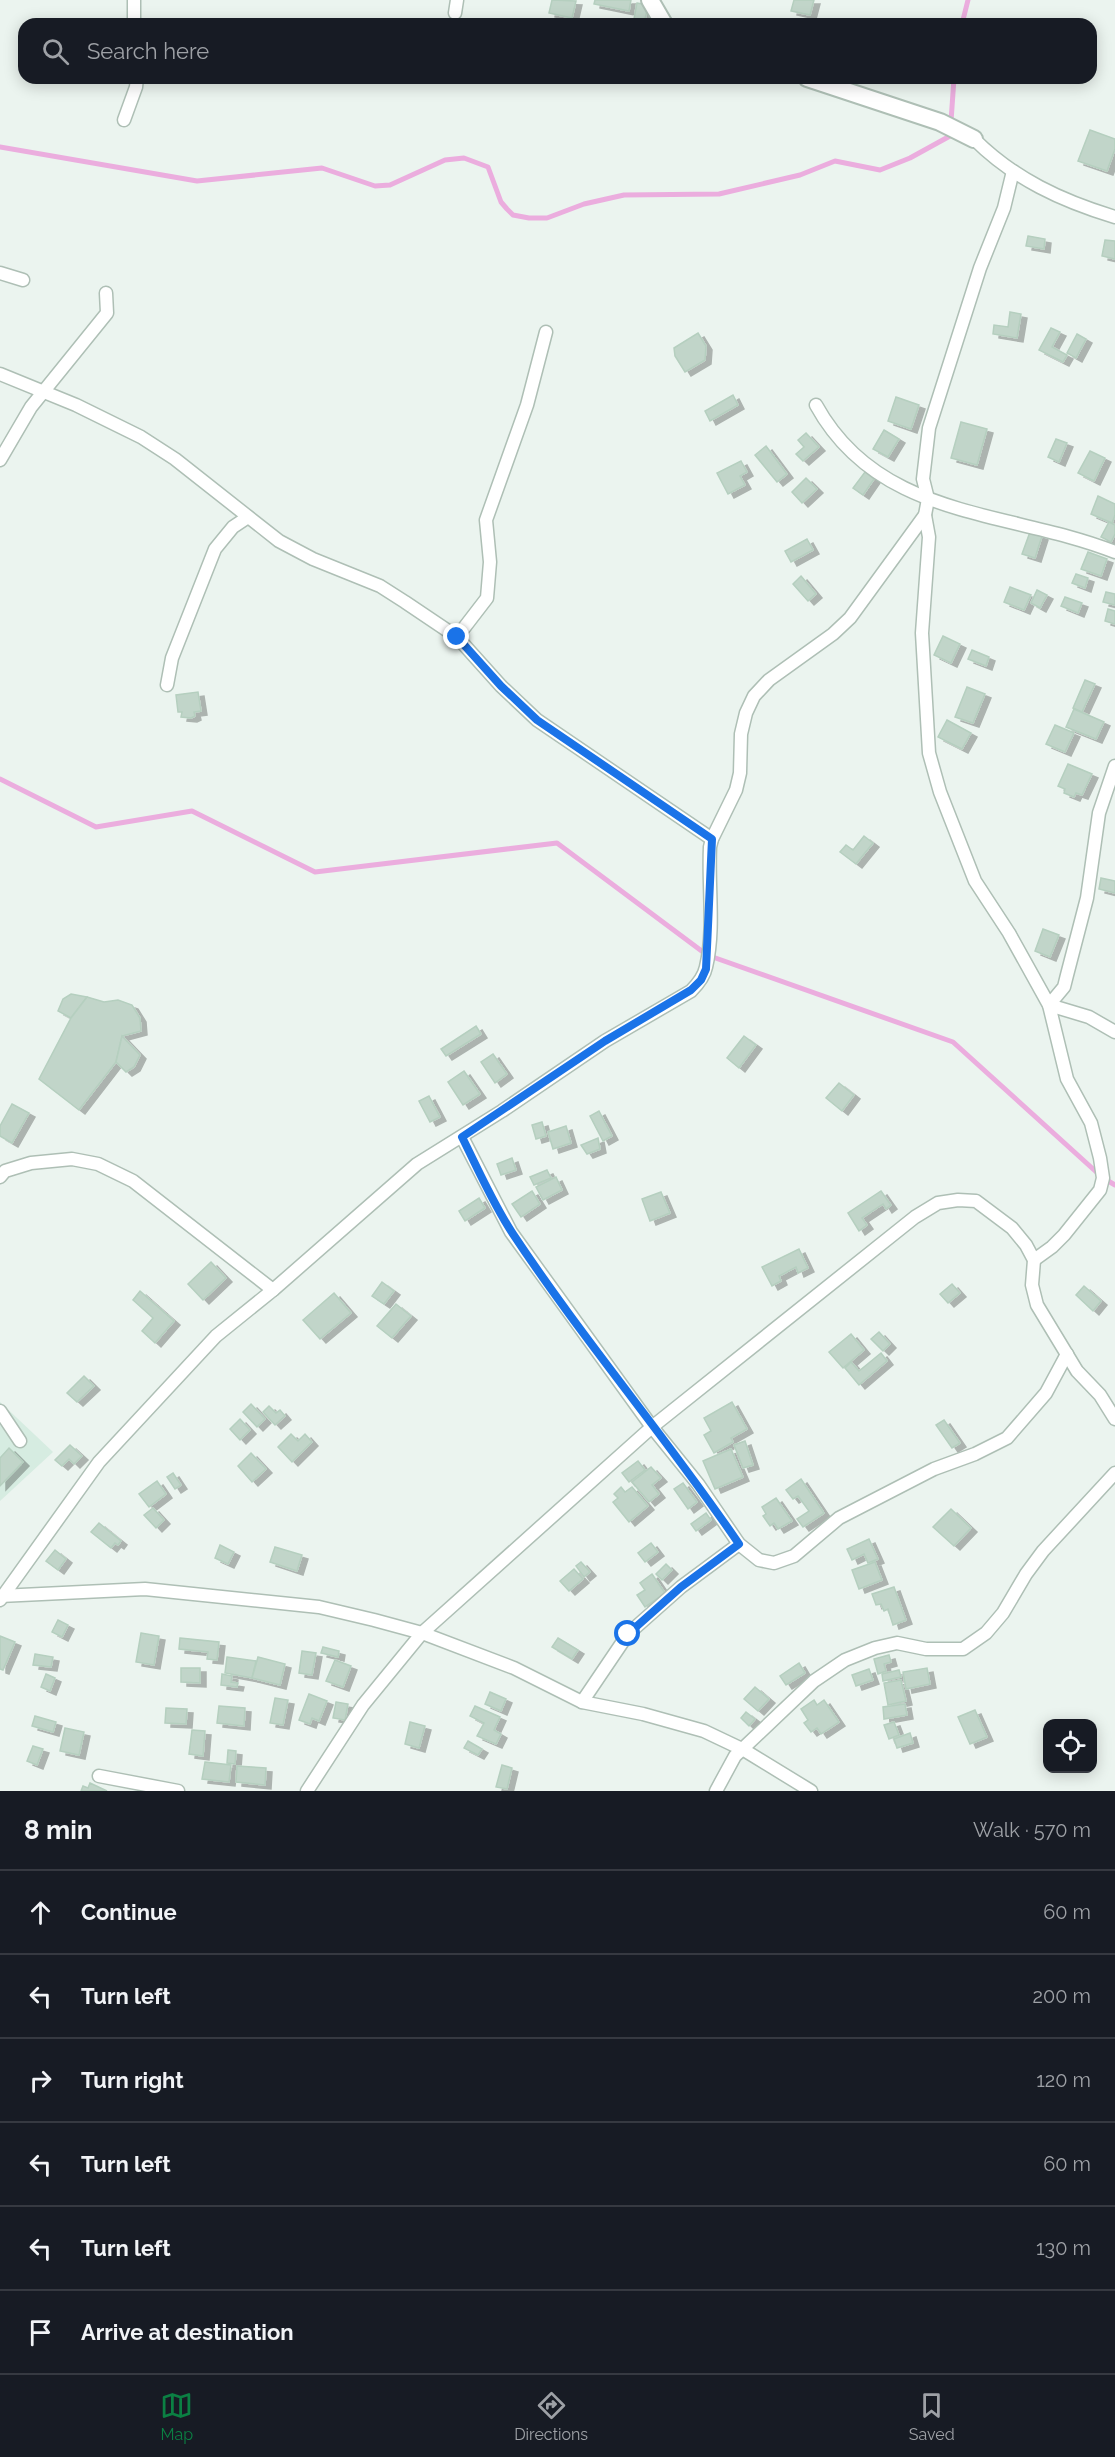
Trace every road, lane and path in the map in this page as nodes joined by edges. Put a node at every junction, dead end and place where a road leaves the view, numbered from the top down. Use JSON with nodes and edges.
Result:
{"nodes":[{"id":1,"x":134,"y":0,"type":"edge"},
{"id":2,"x":457,"y":0,"type":"edge"},
{"id":3,"x":650,"y":0,"type":"edge"},
{"id":4,"x":455,"y":13,"type":"dead end"},
{"id":5,"x":134,"y":18,"type":"edge"},
{"id":6,"x":660,"y":18,"type":"edge"},
{"id":7,"x":136,"y":84,"type":"edge"},
{"id":8,"x":825,"y":84,"type":"edge"},
{"id":9,"x":124,"y":120,"type":"dead end"},
{"id":10,"x":974,"y":139,"type":"joint"},
{"id":11,"x":1012,"y":171,"type":"junction"},
{"id":12,"x":1115,"y":218,"type":"edge"},
{"id":13,"x":0,"y":273,"type":"edge"},
{"id":14,"x":23,"y":280,"type":"dead end"},
{"id":15,"x":106,"y":293,"type":"dead end"},
{"id":16,"x":546,"y":332,"type":"dead end"},
{"id":17,"x":0,"y":374,"type":"edge"},
{"id":18,"x":44,"y":393,"type":"junction"},
{"id":19,"x":816,"y":405,"type":"dead end"},
{"id":20,"x":0,"y":460,"type":"edge"},
{"id":21,"x":928,"y":499,"type":"junction"},
{"id":22,"x":925,"y":514,"type":"junction"},
{"id":23,"x":248,"y":518,"type":"junction"},
{"id":24,"x":1115,"y":552,"type":"edge"},
{"id":25,"x":457,"y":637,"type":"junction"},
{"id":26,"x":168,"y":685,"type":"dead end"},
{"id":27,"x":1115,"y":766,"type":"edge"},
{"id":28,"x":712,"y":839,"type":"junction"},
{"id":29,"x":1049,"y":1005,"type":"junction"},
{"id":30,"x":1115,"y":1032,"type":"edge"},
{"id":31,"x":462,"y":1137,"type":"junction"},
{"id":32,"x":0,"y":1177,"type":"edge"},
{"id":33,"x":1034,"y":1260,"type":"junction"},
{"id":34,"x":273,"y":1290,"type":"junction"},
{"id":35,"x":1067,"y":1354,"type":"junction"},
{"id":36,"x":0,"y":1411,"type":"edge"},
{"id":37,"x":1115,"y":1419,"type":"edge"},
{"id":38,"x":652,"y":1427,"type":"junction"},
{"id":39,"x":20,"y":1440,"type":"dead end"},
{"id":40,"x":1115,"y":1473,"type":"edge"},
{"id":41,"x":739,"y":1544,"type":"junction"},
{"id":42,"x":1,"y":1597,"type":"edge"},
{"id":43,"x":422,"y":1633,"type":"junction"},
{"id":44,"x":582,"y":1702,"type":"junction"},
{"id":45,"x":744,"y":1750,"type":"junction"},
{"id":46,"x":99,"y":1776,"type":"dead end"},
{"id":47,"x":178,"y":1791,"type":"edge"},
{"id":48,"x":307,"y":1791,"type":"edge"},
{"id":49,"x":716,"y":1791,"type":"edge"},
{"id":50,"x":811,"y":1791,"type":"edge"}],
"edges":[{"from":1,"to":5,"type":"street"},
{"from":2,"to":4,"type":"street"},
{"from":3,"to":6,"type":"street"},
{"from":7,"to":9,"type":"street"},
{"from":8,"to":10,"type":"street"},
{"from":10,"to":11,"type":"street"},
{"from":11,"to":12,"type":"street"},
{"from":11,"to":21,"type":"street"},
{"from":13,"to":14,"type":"street"},
{"from":15,"to":18,"type":"street"},
{"from":16,"to":25,"type":"street"},
{"from":17,"to":18,"type":"street"},
{"from":18,"to":20,"type":"street"},
{"from":18,"to":23,"type":"street"},
{"from":19,"to":21,"type":"street"},
{"from":21,"to":22,"type":"street"},
{"from":21,"to":24,"type":"street"},
{"from":22,"to":28,"type":"street"},
{"from":22,"to":29,"type":"street"},
{"from":23,"to":25,"type":"street"},
{"from":23,"to":26,"type":"street"},
{"from":25,"to":28,"type":"street"},
{"from":27,"to":29,"type":"street"},
{"from":28,"to":31,"type":"street"},
{"from":29,"to":30,"type":"street"},
{"from":29,"to":33,"type":"street"},
{"from":31,"to":34,"type":"street"},
{"from":31,"to":38,"type":"street"},
{"from":32,"to":34,"type":"street"},
{"from":33,"to":35,"type":"street"},
{"from":33,"to":38,"type":"street"},
{"from":34,"to":42,"type":"street"},
{"from":35,"to":37,"type":"street"},
{"from":35,"to":41,"type":"street"},
{"from":36,"to":39,"type":"street"},
{"from":38,"to":41,"type":"street"},
{"from":38,"to":43,"type":"street"},
{"from":40,"to":45,"type":"street"},
{"from":41,"to":44,"type":"street"},
{"from":42,"to":43,"type":"street"},
{"from":43,"to":44,"type":"street"},
{"from":43,"to":48,"type":"street"},
{"from":44,"to":45,"type":"street"},
{"from":45,"to":49,"type":"street"},
{"from":45,"to":50,"type":"street"},
{"from":46,"to":47,"type":"street"}]}
